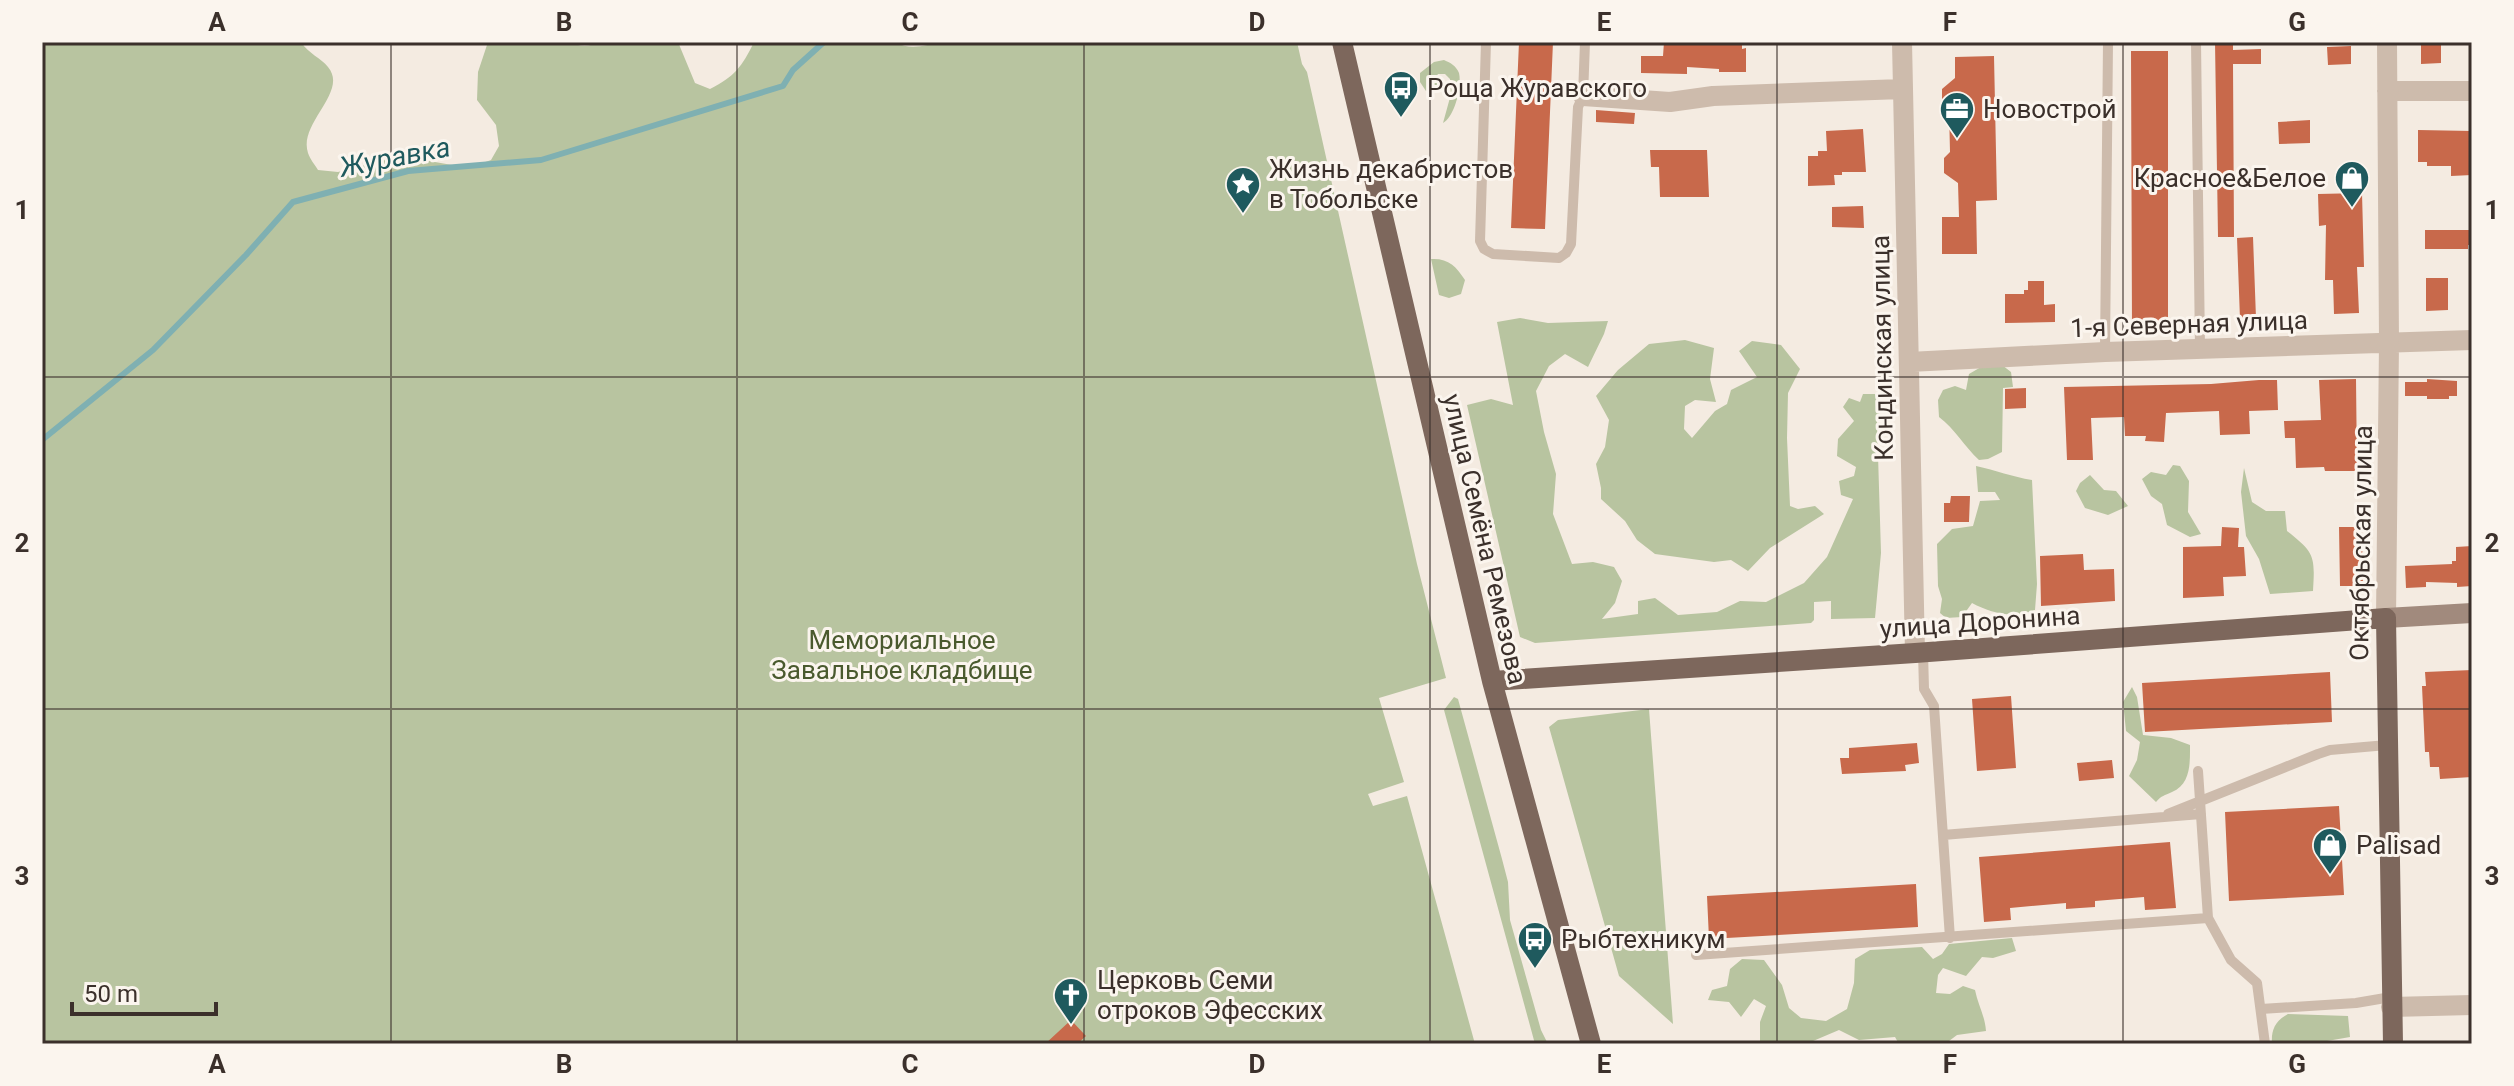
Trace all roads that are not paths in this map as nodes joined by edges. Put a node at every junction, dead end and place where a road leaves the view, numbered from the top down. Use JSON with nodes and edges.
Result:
{"nodes":[{"id":1,"x":1342,"y":42,"type":"edge"},
{"id":2,"x":1486,"y":42,"type":"edge"},
{"id":3,"x":1585,"y":42,"type":"edge"},
{"id":4,"x":1902,"y":42,"type":"edge"},
{"id":5,"x":2108,"y":42,"type":"edge"},
{"id":6,"x":2196,"y":42,"type":"edge"},
{"id":7,"x":2387,"y":42,"type":"edge"},
{"id":8,"x":1902,"y":89,"type":"junction"},
{"id":9,"x":2387,"y":91,"type":"junction"},
{"id":10,"x":2472,"y":91,"type":"edge"},
{"id":11,"x":1583,"y":96,"type":"junction"},
{"id":12,"x":2472,"y":340,"type":"edge"},
{"id":13,"x":2389,"y":343,"type":"junction"},
{"id":14,"x":2200,"y":349,"type":"junction"},
{"id":15,"x":2105,"y":352,"type":"junction"},
{"id":16,"x":1909,"y":362,"type":"junction"},
{"id":17,"x":2472,"y":613,"type":"edge"},
{"id":18,"x":2386,"y":618,"type":"junction"},
{"id":19,"x":1919,"y":653,"type":"junction"},
{"id":20,"x":1492,"y":681,"type":"junction"},
{"id":21,"x":2387,"y":745,"type":"junction"},
{"id":22,"x":2198,"y":771,"type":"dead end"},
{"id":23,"x":2200,"y":801,"type":"junction"},
{"id":24,"x":2201,"y":814,"type":"junction"},
{"id":25,"x":2159,"y":817,"type":"junction"},
{"id":26,"x":1943,"y":835,"type":"junction"},
{"id":27,"x":2208,"y":918,"type":"junction"},
{"id":28,"x":1950,"y":938,"type":"junction"},
{"id":29,"x":1696,"y":955,"type":"dead end"},
{"id":30,"x":2391,"y":1002,"type":"junction"},
{"id":31,"x":2472,"y":1005,"type":"edge"},
{"id":32,"x":2261,"y":1009,"type":"junction"},
{"id":33,"x":1591,"y":1044,"type":"edge"},
{"id":34,"x":2265,"y":1044,"type":"edge"},
{"id":35,"x":2393,"y":1044,"type":"edge"}],
"edges":[{"from":1,"to":20,"type":"main road","name":"улица Семёна Ремезова"},
{"from":2,"to":11,"type":"lane"},
{"from":3,"to":11,"type":"lane"},
{"from":4,"to":8,"type":"street","name":"Кондинская улица"},
{"from":5,"to":15,"type":"lane"},
{"from":6,"to":14,"type":"lane"},
{"from":7,"to":9,"type":"street","name":"Октябрьская улица"},
{"from":8,"to":11,"type":"street"},
{"from":8,"to":16,"type":"street","name":"Кондинская улица"},
{"from":9,"to":10,"type":"street"},
{"from":9,"to":13,"type":"street","name":"Октябрьская улица"},
{"from":12,"to":13,"type":"street","name":"1-я Северная улица"},
{"from":13,"to":14,"type":"street","name":"1-я Северная улица"},
{"from":13,"to":18,"type":"street","name":"Октябрьская улица"},
{"from":14,"to":15,"type":"street","name":"1-я Северная улица"},
{"from":15,"to":16,"type":"street","name":"1-я Северная улица"},
{"from":16,"to":19,"type":"street","name":"Кондинская улица"},
{"from":17,"to":18,"type":"main road","name":"улица Доронина"},
{"from":18,"to":19,"type":"main road","name":"улица Доронина"},
{"from":18,"to":21,"type":"main road","name":"Октябрьская улица"},
{"from":19,"to":20,"type":"main road","name":"улица Доронина"},
{"from":19,"to":26,"type":"lane"},
{"from":20,"to":33,"type":"main road","name":"улица Семёна Ремезова"},
{"from":21,"to":23,"type":"lane"},
{"from":21,"to":30,"type":"main road","name":"Октябрьская улица"},
{"from":22,"to":23,"type":"lane"},
{"from":23,"to":24,"type":"lane"},
{"from":23,"to":25,"type":"lane"},
{"from":24,"to":25,"type":"lane"},
{"from":24,"to":27,"type":"lane"},
{"from":25,"to":26,"type":"lane"},
{"from":26,"to":28,"type":"lane"},
{"from":27,"to":28,"type":"lane"},
{"from":27,"to":32,"type":"lane"},
{"from":28,"to":29,"type":"lane"},
{"from":30,"to":31,"type":"street"},
{"from":30,"to":32,"type":"lane"},
{"from":30,"to":35,"type":"main road","name":"Октябрьская улица"},
{"from":32,"to":34,"type":"lane"}]}
